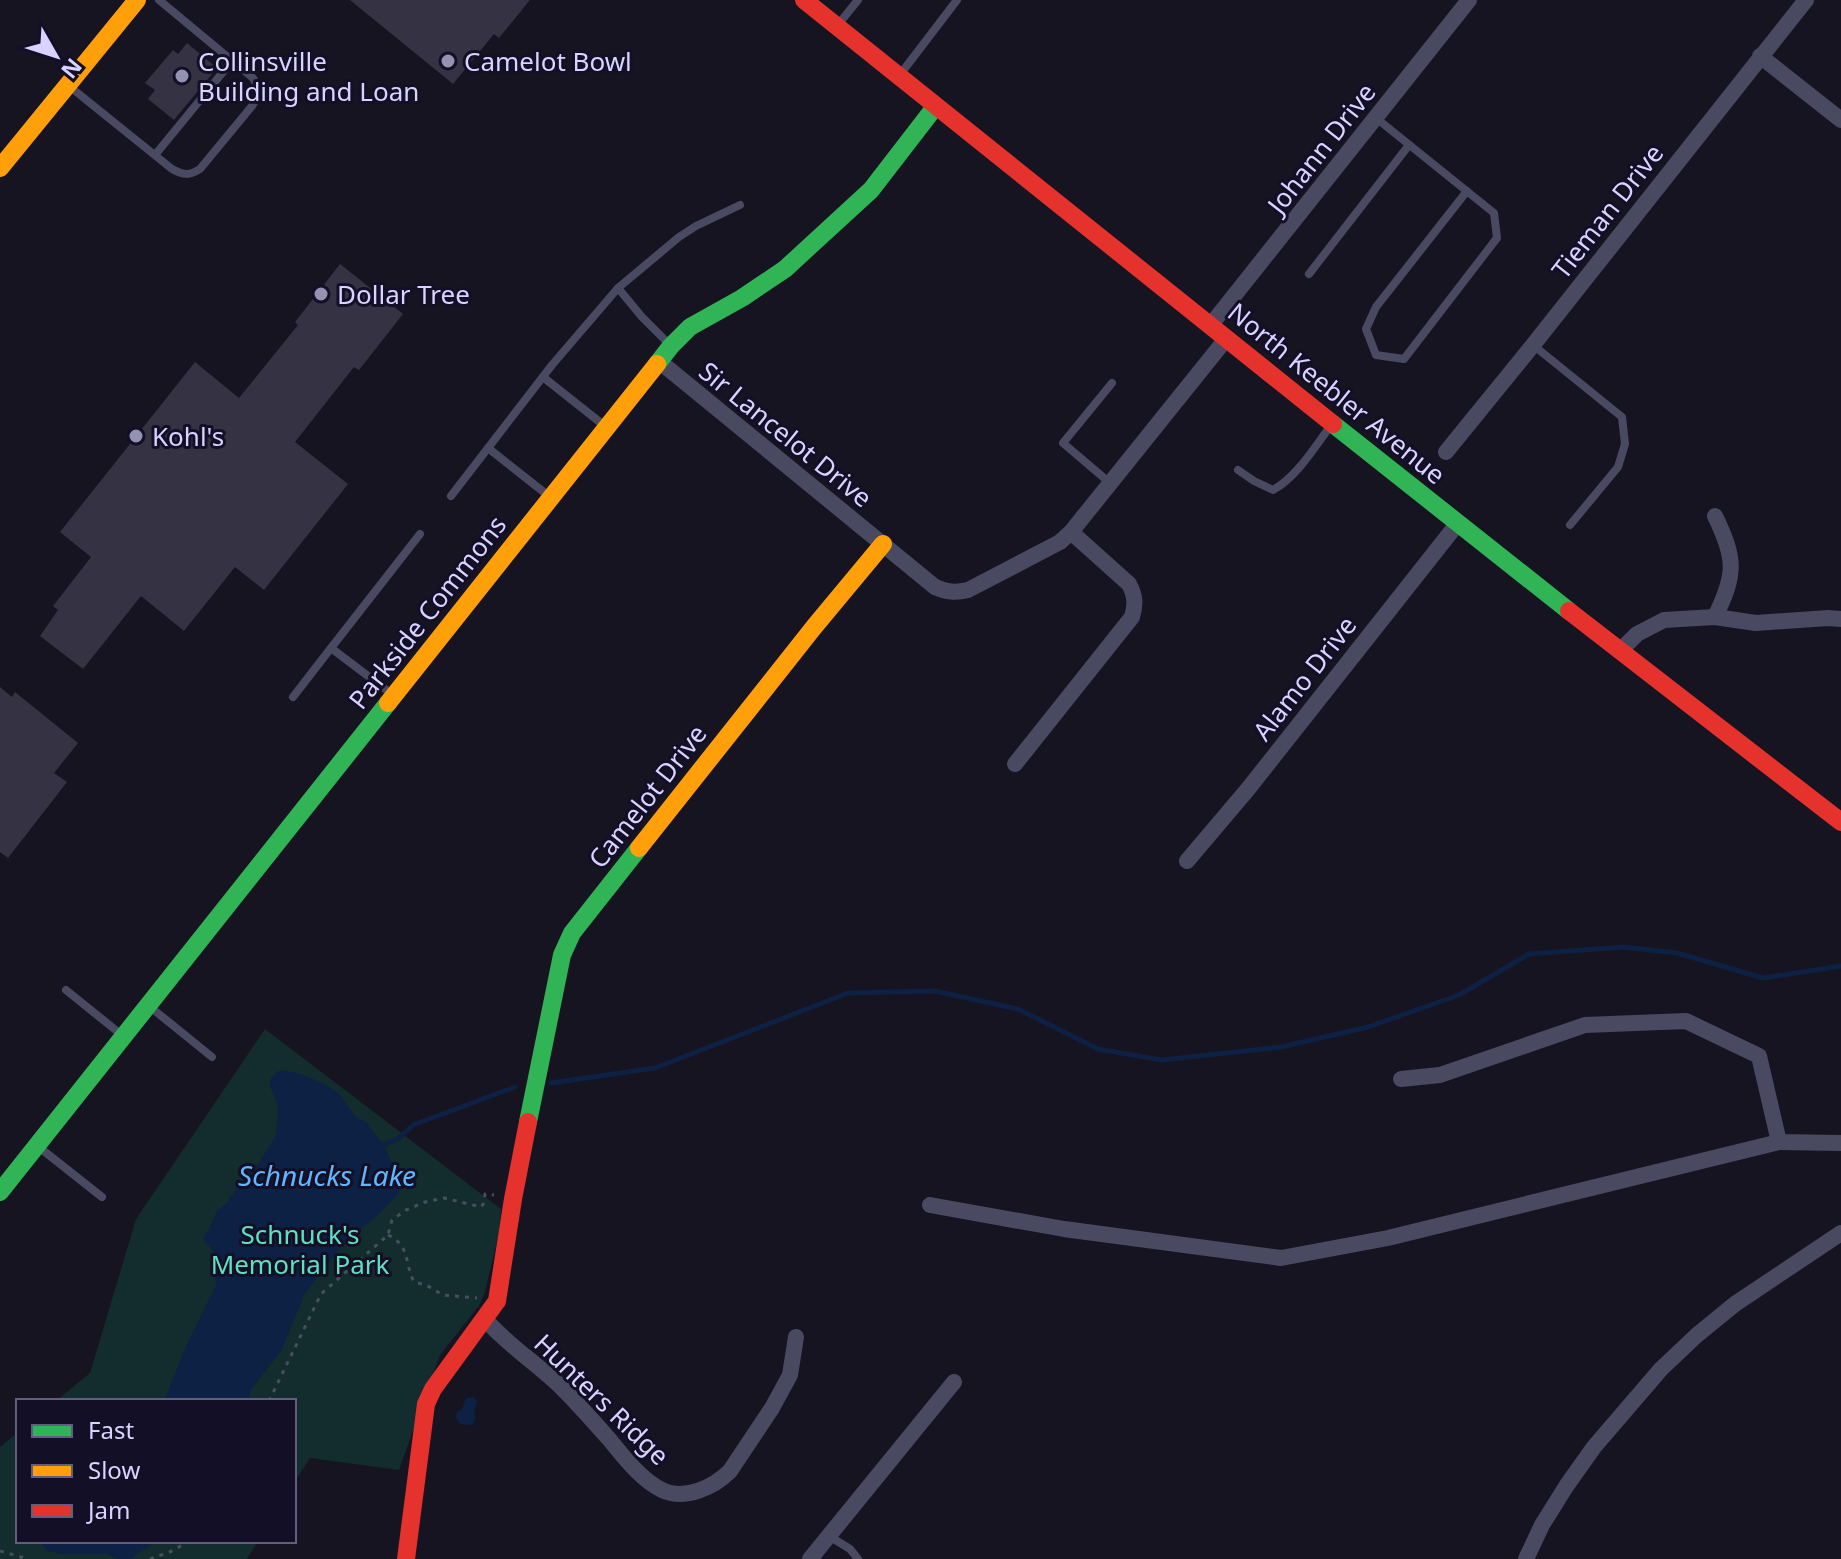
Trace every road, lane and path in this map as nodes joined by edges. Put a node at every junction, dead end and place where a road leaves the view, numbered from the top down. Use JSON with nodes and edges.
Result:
{"nodes":[{"id":1,"x":137,"y":0,"type":"edge"},
{"id":2,"x":159,"y":0,"type":"edge"},
{"id":3,"x":804,"y":0,"type":"edge"},
{"id":4,"x":858,"y":0,"type":"edge"},
{"id":5,"x":957,"y":0,"type":"edge"},
{"id":6,"x":1469,"y":0,"type":"edge"},
{"id":7,"x":1806,"y":0,"type":"edge"},
{"id":8,"x":837,"y":26,"type":"junction"},
{"id":9,"x":1760,"y":56,"type":"junction"},
{"id":10,"x":232,"y":61,"type":"junction"},
{"id":11,"x":899,"y":76,"type":"junction"},
{"id":12,"x":68,"y":85,"type":"junction"},
{"id":13,"x":935,"y":107,"type":"junction"},
{"id":14,"x":1375,"y":118,"type":"junction"},
{"id":15,"x":1841,"y":120,"type":"edge"},
{"id":16,"x":1409,"y":145,"type":"junction"},
{"id":17,"x":155,"y":155,"type":"junction"},
{"id":18,"x":0,"y":167,"type":"edge"},
{"id":19,"x":1467,"y":191,"type":"junction"},
{"id":20,"x":740,"y":205,"type":"dead end"},
{"id":21,"x":1309,"y":274,"type":"dead end"},
{"id":22,"x":618,"y":288,"type":"junction"},
{"id":23,"x":1210,"y":326,"type":"junction"},
{"id":24,"x":1226,"y":339,"type":"junction"},
{"id":25,"x":1533,"y":345,"type":"junction"},
{"id":26,"x":671,"y":346,"type":"junction"},
{"id":27,"x":659,"y":361,"type":"junction"},
{"id":28,"x":543,"y":377,"type":"junction"},
{"id":29,"x":1112,"y":383,"type":"dead end"},
{"id":30,"x":1332,"y":423,"type":"junction"},
{"id":31,"x":607,"y":427,"type":"junction"},
{"id":32,"x":488,"y":448,"type":"junction"},
{"id":33,"x":1446,"y":452,"type":"dead end"},
{"id":34,"x":1238,"y":470,"type":"dead end"},
{"id":35,"x":1110,"y":483,"type":"junction"},
{"id":36,"x":451,"y":496,"type":"dead end"},
{"id":37,"x":551,"y":497,"type":"junction"},
{"id":38,"x":1715,"y":516,"type":"dead end"},
{"id":39,"x":1458,"y":523,"type":"junction"},
{"id":40,"x":1570,"y":525,"type":"dead end"},
{"id":41,"x":1071,"y":532,"type":"junction"},
{"id":42,"x":420,"y":534,"type":"dead end"},
{"id":43,"x":883,"y":544,"type":"junction"},
{"id":44,"x":1715,"y":617,"type":"junction"},
{"id":45,"x":1841,"y":619,"type":"edge"},
{"id":46,"x":331,"y":648,"type":"junction"},
{"id":47,"x":1620,"y":651,"type":"junction"},
{"id":48,"x":394,"y":696,"type":"junction"},
{"id":49,"x":293,"y":697,"type":"dead end"},
{"id":50,"x":1015,"y":764,"type":"dead end"},
{"id":51,"x":1841,"y":822,"type":"edge"},
{"id":52,"x":1187,"y":861,"type":"dead end"},
{"id":53,"x":66,"y":990,"type":"dead end"},
{"id":54,"x":148,"y":1005,"type":"junction"},
{"id":55,"x":123,"y":1036,"type":"junction"},
{"id":56,"x":212,"y":1057,"type":"dead end"},
{"id":57,"x":1401,"y":1079,"type":"dead end"},
{"id":58,"x":1779,"y":1142,"type":"junction"},
{"id":59,"x":1841,"y":1143,"type":"edge"},
{"id":60,"x":37,"y":1146,"type":"junction"},
{"id":61,"x":0,"y":1192,"type":"edge"},
{"id":62,"x":102,"y":1197,"type":"dead end"},
{"id":63,"x":513,"y":1199,"type":"junction"},
{"id":64,"x":930,"y":1205,"type":"dead end"},
{"id":65,"x":1841,"y":1233,"type":"edge"},
{"id":66,"x":388,"y":1235,"type":"junction"},
{"id":67,"x":497,"y":1301,"type":"junction"},
{"id":68,"x":484,"y":1318,"type":"junction"},
{"id":69,"x":796,"y":1337,"type":"dead end"},
{"id":70,"x":954,"y":1382,"type":"dead end"},
{"id":71,"x":270,"y":1399,"type":"edge"},
{"id":72,"x":829,"y":1536,"type":"junction"},
{"id":73,"x":186,"y":1543,"type":"edge"},
{"id":74,"x":0,"y":1551,"type":"edge"},
{"id":75,"x":28,"y":1559,"type":"edge"},
{"id":76,"x":150,"y":1559,"type":"edge"},
{"id":77,"x":406,"y":1559,"type":"edge"},
{"id":78,"x":810,"y":1559,"type":"edge"},
{"id":79,"x":858,"y":1559,"type":"edge"},
{"id":80,"x":1526,"y":1559,"type":"edge"}],
"edges":[{"from":1,"to":12,"type":"street"},
{"from":2,"to":10,"type":"lane"},
{"from":3,"to":8,"type":"street","name":"North Keebler Avenue"},
{"from":4,"to":8,"type":"lane"},
{"from":5,"to":11,"type":"lane"},
{"from":6,"to":14,"type":"street","name":"Johann Drive"},
{"from":7,"to":9,"type":"street","name":"Tieman Drive"},
{"from":8,"to":11,"type":"street","name":"North Keebler Avenue"},
{"from":9,"to":15,"type":"street"},
{"from":9,"to":25,"type":"street","name":"Tieman Drive"},
{"from":10,"to":17,"type":"lane"},
{"from":10,"to":17,"type":"lane"},
{"from":11,"to":13,"type":"street","name":"North Keebler Avenue"},
{"from":12,"to":17,"type":"lane"},
{"from":12,"to":18,"type":"street"},
{"from":13,"to":23,"type":"street","name":"North Keebler Avenue"},
{"from":13,"to":26,"type":"street","name":"Parkside Commons"},
{"from":14,"to":16,"type":"lane"},
{"from":14,"to":23,"type":"street","name":"Johann Drive"},
{"from":16,"to":19,"type":"lane"},
{"from":16,"to":21,"type":"lane"},
{"from":19,"to":19,"type":"lane"},
{"from":20,"to":22,"type":"lane"},
{"from":22,"to":26,"type":"lane"},
{"from":22,"to":28,"type":"lane"},
{"from":23,"to":24,"type":"street","name":"North Keebler Avenue"},
{"from":24,"to":30,"type":"street","name":"North Keebler Avenue"},
{"from":24,"to":35,"type":"street"},
{"from":25,"to":33,"type":"street","name":"Tieman Drive"},
{"from":25,"to":40,"type":"lane"},
{"from":26,"to":27,"type":"street","name":"Parkside Commons"},
{"from":27,"to":31,"type":"street","name":"Parkside Commons"},
{"from":27,"to":43,"type":"street","name":"Sir Lancelot Drive"},
{"from":28,"to":31,"type":"lane"},
{"from":28,"to":32,"type":"lane"},
{"from":29,"to":35,"type":"lane"},
{"from":30,"to":34,"type":"lane"},
{"from":30,"to":39,"type":"street","name":"North Keebler Avenue"},
{"from":31,"to":37,"type":"street","name":"Parkside Commons"},
{"from":32,"to":36,"type":"lane"},
{"from":32,"to":37,"type":"lane"},
{"from":35,"to":41,"type":"street"},
{"from":37,"to":48,"type":"street","name":"Parkside Commons"},
{"from":38,"to":44,"type":"street"},
{"from":39,"to":47,"type":"street","name":"North Keebler Avenue"},
{"from":39,"to":52,"type":"street","name":"Alamo Drive"},
{"from":41,"to":43,"type":"street"},
{"from":41,"to":50,"type":"street"},
{"from":42,"to":46,"type":"lane"},
{"from":43,"to":63,"type":"street","name":"Camelot Drive"},
{"from":44,"to":45,"type":"street"},
{"from":44,"to":47,"type":"street"},
{"from":46,"to":48,"type":"lane"},
{"from":46,"to":49,"type":"lane"},
{"from":47,"to":51,"type":"street","name":"North Keebler Avenue"},
{"from":48,"to":54,"type":"street","name":"Parkside Commons"},
{"from":53,"to":55,"type":"lane"},
{"from":54,"to":55,"type":"street","name":"Parkside Commons"},
{"from":54,"to":56,"type":"lane"},
{"from":55,"to":60,"type":"street","name":"Parkside Commons"},
{"from":57,"to":58,"type":"street"},
{"from":58,"to":59,"type":"street"},
{"from":58,"to":64,"type":"street"},
{"from":60,"to":61,"type":"street","name":"Parkside Commons"},
{"from":60,"to":62,"type":"lane"},
{"from":63,"to":66,"type":"path"},
{"from":63,"to":67,"type":"street","name":"Camelot Drive"},
{"from":65,"to":80,"type":"street"},
{"from":66,"to":67,"type":"path"},
{"from":66,"to":71,"type":"path"},
{"from":67,"to":68,"type":"street","name":"Camelot Drive"},
{"from":68,"to":69,"type":"street","name":"Hunters Ridge"},
{"from":68,"to":77,"type":"street","name":"Camelot Drive"},
{"from":70,"to":72,"type":"street"},
{"from":72,"to":78,"type":"street"},
{"from":72,"to":79,"type":"lane"},
{"from":73,"to":76,"type":"path"},
{"from":74,"to":75,"type":"path"}]}
